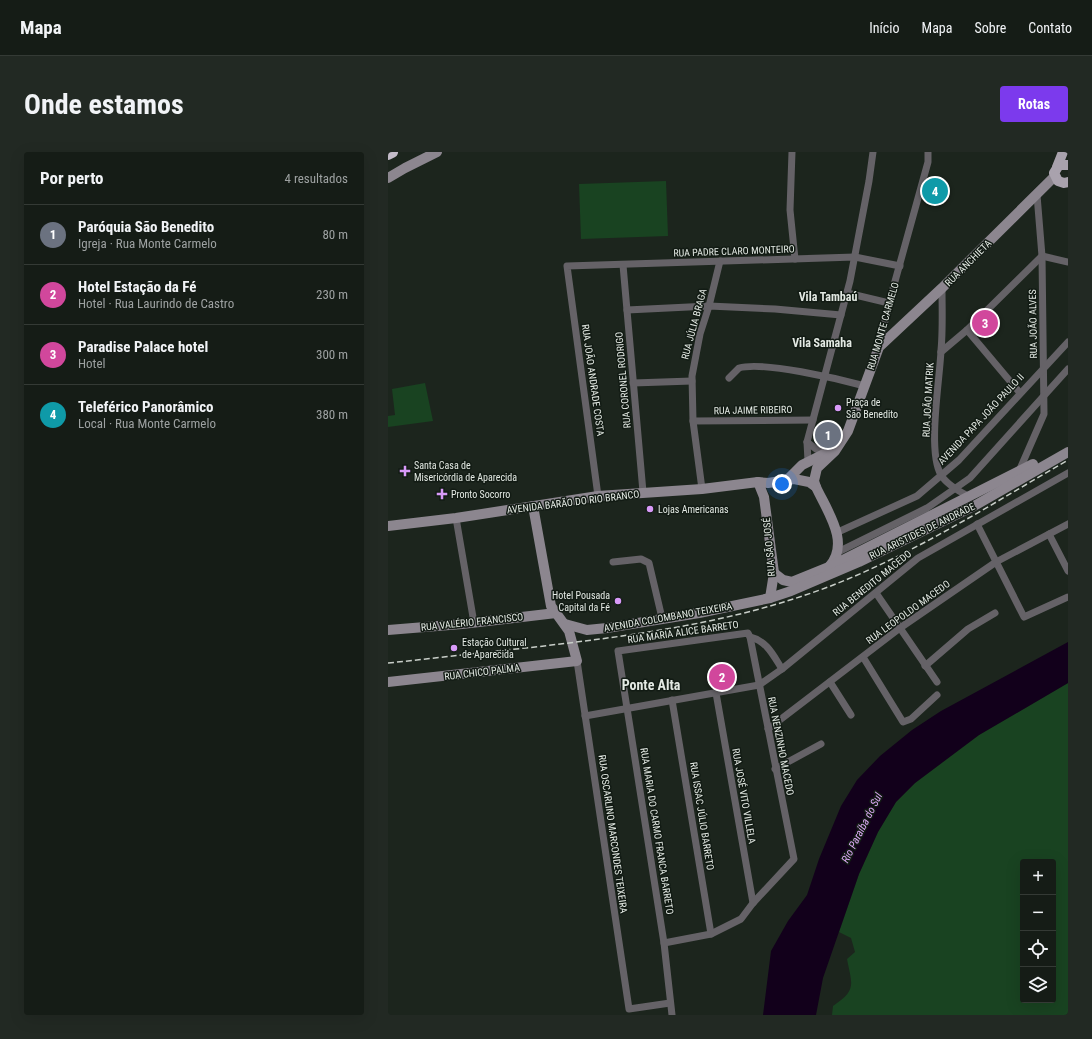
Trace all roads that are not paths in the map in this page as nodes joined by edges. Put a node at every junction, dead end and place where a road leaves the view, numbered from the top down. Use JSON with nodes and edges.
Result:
{"nodes":[{"id":1,"x":392,"y":152,"type":"edge"},
{"id":2,"x":437,"y":152,"type":"edge"},
{"id":3,"x":792,"y":152,"type":"edge"},
{"id":4,"x":873,"y":152,"type":"edge"},
{"id":5,"x":928,"y":152,"type":"edge"},
{"id":6,"x":1063,"y":152,"type":"edge"},
{"id":7,"x":388,"y":154,"type":"edge"},
{"id":8,"x":1068,"y":165,"type":"edge"},
{"id":9,"x":1056,"y":172,"type":"junction"},
{"id":10,"x":388,"y":178,"type":"edge"},
{"id":11,"x":1068,"y":183,"type":"edge"},
{"id":12,"x":1037,"y":195,"type":"junction"},
{"id":13,"x":1042,"y":256,"type":"junction"},
{"id":14,"x":855,"y":257,"type":"junction"},
{"id":15,"x":795,"y":259,"type":"junction"},
{"id":16,"x":720,"y":261,"type":"junction"},
{"id":17,"x":1068,"y":262,"type":"edge"},
{"id":18,"x":623,"y":265,"type":"junction"},
{"id":19,"x":567,"y":266,"type":"joint"},
{"id":20,"x":900,"y":266,"type":"junction"},
{"id":21,"x":942,"y":288,"type":"junction"},
{"id":22,"x":846,"y":293,"type":"junction"},
{"id":23,"x":889,"y":303,"type":"junction"},
{"id":24,"x":709,"y":306,"type":"junction"},
{"id":25,"x":627,"y":310,"type":"junction"},
{"id":26,"x":841,"y":316,"type":"junction"},
{"id":27,"x":967,"y":330,"type":"junction"},
{"id":28,"x":1068,"y":342,"type":"edge"},
{"id":29,"x":879,"y":347,"type":"junction"},
{"id":30,"x":941,"y":352,"type":"junction"},
{"id":31,"x":1043,"y":368,"type":"junction"},
{"id":32,"x":1068,"y":369,"type":"edge"},
{"id":33,"x":826,"y":377,"type":"junction"},
{"id":34,"x":729,"y":378,"type":"dead end"},
{"id":35,"x":692,"y":381,"type":"junction"},
{"id":36,"x":633,"y":383,"type":"junction"},
{"id":37,"x":865,"y":386,"type":"junction"},
{"id":38,"x":1020,"y":394,"type":"junction"},
{"id":39,"x":1044,"y":395,"type":"junction"},
{"id":40,"x":813,"y":420,"type":"junction"},
{"id":41,"x":693,"y":421,"type":"junction"},
{"id":42,"x":807,"y":442,"type":"junction"},
{"id":43,"x":1068,"y":445,"type":"edge"},
{"id":44,"x":838,"y":447,"type":"junction"},
{"id":45,"x":828,"y":452,"type":"junction"},
{"id":46,"x":1068,"y":452,"type":"edge"},
{"id":47,"x":808,"y":461,"type":"junction"},
{"id":48,"x":1018,"y":472,"type":"junction"},
{"id":49,"x":1068,"y":473,"type":"edge"},
{"id":50,"x":942,"y":476,"type":"junction"},
{"id":51,"x":788,"y":479,"type":"junction"},
{"id":52,"x":763,"y":483,"type":"junction"},
{"id":53,"x":812,"y":485,"type":"junction"},
{"id":54,"x":955,"y":488,"type":"junction"},
{"id":55,"x":702,"y":489,"type":"junction"},
{"id":56,"x":643,"y":492,"type":"junction"},
{"id":57,"x":598,"y":496,"type":"junction"},
{"id":58,"x":970,"y":497,"type":"junction"},
{"id":59,"x":532,"y":506,"type":"junction"},
{"id":60,"x":456,"y":518,"type":"junction"},
{"id":61,"x":977,"y":524,"type":"junction"},
{"id":62,"x":1068,"y":524,"type":"edge"},
{"id":63,"x":388,"y":526,"type":"edge"},
{"id":64,"x":838,"y":532,"type":"junction"},
{"id":65,"x":1049,"y":534,"type":"junction"},
{"id":66,"x":838,"y":552,"type":"junction"},
{"id":67,"x":613,"y":562,"type":"dead end"},
{"id":68,"x":996,"y":562,"type":"junction"},
{"id":69,"x":829,"y":567,"type":"junction"},
{"id":70,"x":1068,"y":571,"type":"edge"},
{"id":71,"x":774,"y":573,"type":"junction"},
{"id":72,"x":876,"y":593,"type":"junction"},
{"id":73,"x":770,"y":598,"type":"junction"},
{"id":74,"x":1068,"y":598,"type":"edge"},
{"id":75,"x":552,"y":611,"type":"junction"},
{"id":76,"x":995,"y":613,"type":"dead end"},
{"id":77,"x":662,"y":618,"type":"junction"},
{"id":78,"x":474,"y":623,"type":"junction"},
{"id":79,"x":565,"y":624,"type":"junction"},
{"id":80,"x":900,"y":628,"type":"junction"},
{"id":81,"x":388,"y":630,"type":"edge"},
{"id":82,"x":587,"y":630,"type":"junction"},
{"id":83,"x":572,"y":637,"type":"junction"},
{"id":84,"x":750,"y":637,"type":"junction"},
{"id":85,"x":618,"y":651,"type":"joint"},
{"id":86,"x":863,"y":657,"type":"junction"},
{"id":87,"x":577,"y":661,"type":"junction"},
{"id":88,"x":925,"y":666,"type":"junction"},
{"id":89,"x":782,"y":669,"type":"junction"},
{"id":90,"x":388,"y":682,"type":"edge"},
{"id":91,"x":830,"y":682,"type":"junction"},
{"id":92,"x":937,"y":682,"type":"dead end"},
{"id":93,"x":759,"y":685,"type":"junction"},
{"id":94,"x":716,"y":693,"type":"junction"},
{"id":95,"x":937,"y":695,"type":"dead end"},
{"id":96,"x":672,"y":700,"type":"junction"},
{"id":97,"x":627,"y":708,"type":"junction"},
{"id":98,"x":851,"y":715,"type":"dead end"},
{"id":99,"x":585,"y":716,"type":"junction"},
{"id":100,"x":768,"y":729,"type":"junction"},
{"id":101,"x":821,"y":744,"type":"dead end"},
{"id":102,"x":775,"y":769,"type":"junction"},
{"id":103,"x":753,"y":903,"type":"junction"},
{"id":104,"x":711,"y":934,"type":"junction"},
{"id":105,"x":664,"y":943,"type":"junction"},
{"id":106,"x":670,"y":1003,"type":"junction"},
{"id":107,"x":672,"y":1015,"type":"edge"}],
"edges":[{"from":1,"to":7,"type":"highway"},
{"from":2,"to":10,"type":"main road"},
{"from":3,"to":15,"type":"street"},
{"from":4,"to":14,"type":"street"},
{"from":5,"to":20,"type":"street","name":"RUA MONTE CARMELO"},
{"from":6,"to":9,"type":"main road"},
{"from":8,"to":9,"type":"main road"},
{"from":9,"to":11,"type":"main road"},
{"from":9,"to":12,"type":"main road","name":"RUA ANCHIETA"},
{"from":12,"to":13,"type":"street","name":"RUA JOÃO ALVES"},
{"from":12,"to":21,"type":"main road","name":"RUA ANCHIETA"},
{"from":13,"to":17,"type":"street"},
{"from":13,"to":27,"type":"street"},
{"from":13,"to":31,"type":"street","name":"RUA JOÃO ALVES"},
{"from":14,"to":15,"type":"street","name":"RUA PADRE CLARO MONTEIRO"},
{"from":14,"to":20,"type":"street","name":"RUA PADRE CLARO MONTEIRO"},
{"from":14,"to":22,"type":"street"},
{"from":15,"to":16,"type":"street","name":"RUA PADRE CLARO MONTEIRO"},
{"from":16,"to":18,"type":"street","name":"RUA PADRE CLARO MONTEIRO"},
{"from":16,"to":24,"type":"street","name":"RUA JÚLIA BRAGA"},
{"from":18,"to":19,"type":"street","name":"RUA PADRE CLARO MONTEIRO"},
{"from":18,"to":25,"type":"street","name":"RUA CORONEL RODRIGO"},
{"from":19,"to":57,"type":"street","name":"RUA JOÃO ANDRADE COSTA"},
{"from":20,"to":23,"type":"street","name":"RUA MONTE CARMELO"},
{"from":21,"to":29,"type":"main road","name":"RUA ANCHIETA"},
{"from":21,"to":30,"type":"street","name":"RUA JOÃO MATRIK"},
{"from":22,"to":23,"type":"street"},
{"from":22,"to":26,"type":"street"},
{"from":23,"to":29,"type":"street","name":"RUA MONTE CARMELO"},
{"from":24,"to":25,"type":"street"},
{"from":24,"to":26,"type":"street"},
{"from":24,"to":35,"type":"street","name":"RUA JÚLIA BRAGA"},
{"from":25,"to":36,"type":"street","name":"RUA CORONEL RODRIGO"},
{"from":26,"to":33,"type":"street"},
{"from":27,"to":30,"type":"street"},
{"from":27,"to":38,"type":"street"},
{"from":28,"to":31,"type":"street","name":"AVENIDA PAPA JOÃO PAULO II"},
{"from":29,"to":37,"type":"main road","name":"RUA MONTE CARMELO"},
{"from":30,"to":50,"type":"street","name":"RUA JOÃO MATRIK"},
{"from":31,"to":38,"type":"street","name":"AVENIDA PAPA JOÃO PAULO II"},
{"from":31,"to":39,"type":"street","name":"RUA JOÃO ALVES"},
{"from":32,"to":39,"type":"street"},
{"from":33,"to":34,"type":"street"},
{"from":33,"to":37,"type":"street"},
{"from":33,"to":40,"type":"street"},
{"from":35,"to":36,"type":"street"},
{"from":35,"to":41,"type":"street","name":"RUA JÚLIA BRAGA"},
{"from":36,"to":56,"type":"street","name":"RUA CORONEL RODRIGO"},
{"from":37,"to":44,"type":"main road","name":"RUA MONTE CARMELO"},
{"from":38,"to":50,"type":"street","name":"AVENIDA PAPA JOÃO PAULO II"},
{"from":39,"to":48,"type":"street","name":"RUA JOÃO ALVES"},
{"from":39,"to":54,"type":"street"},
{"from":40,"to":41,"type":"street","name":"RUA JAIME RIBEIRO"},
{"from":40,"to":42,"type":"street"},
{"from":41,"to":55,"type":"street","name":"RUA JÚLIA BRAGA"},
{"from":42,"to":45,"type":"street"},
{"from":42,"to":47,"type":"street"},
{"from":43,"to":48,"type":"main road","name":"RUA ARISTIDES DE ANDRADE"},
{"from":44,"to":45,"type":"main road"},
{"from":44,"to":53,"type":"main road","name":"RUA MONTE CARMELO"},
{"from":45,"to":47,"type":"main road"},
{"from":46,"to":73,"type":"main road","name":"RUA ARISTIDES DE ANDRADE"},
{"from":47,"to":51,"type":"main road"},
{"from":47,"to":53,"type":"main road"},
{"from":48,"to":58,"type":"main road","name":"RUA ARISTIDES DE ANDRADE"},
{"from":49,"to":61,"type":"street","name":"RUA BENEDITO MACEDO"},
{"from":50,"to":54,"type":"street"},
{"from":50,"to":64,"type":"street","name":"AVENIDA PAPA JOÃO PAULO II"},
{"from":51,"to":52,"type":"main road","name":"AVENIDA BARÃO DO RIO BRANCO"},
{"from":51,"to":53,"type":"main road"},
{"from":52,"to":55,"type":"main road","name":"AVENIDA BARÃO DO RIO BRANCO"},
{"from":52,"to":71,"type":"main road","name":"RUA SÃO JOSÉ"},
{"from":53,"to":64,"type":"main road"},
{"from":54,"to":58,"type":"street"},
{"from":54,"to":66,"type":"street"},
{"from":55,"to":56,"type":"main road","name":"AVENIDA BARÃO DO RIO BRANCO"},
{"from":56,"to":57,"type":"main road","name":"AVENIDA BARÃO DO RIO BRANCO"},
{"from":57,"to":59,"type":"main road","name":"AVENIDA BARÃO DO RIO BRANCO"},
{"from":58,"to":69,"type":"main road","name":"RUA ARISTIDES DE ANDRADE"},
{"from":59,"to":60,"type":"main road","name":"AVENIDA BARÃO DO RIO BRANCO"},
{"from":59,"to":75,"type":"main road"},
{"from":60,"to":63,"type":"main road","name":"AVENIDA BARÃO DO RIO BRANCO"},
{"from":60,"to":78,"type":"street"},
{"from":61,"to":68,"type":"street"},
{"from":61,"to":72,"type":"street","name":"RUA BENEDITO MACEDO"},
{"from":62,"to":65,"type":"street","name":"RUA LEOPOLDO MACEDO"},
{"from":64,"to":66,"type":"main road"},
{"from":65,"to":68,"type":"street","name":"RUA LEOPOLDO MACEDO"},
{"from":65,"to":70,"type":"street"},
{"from":66,"to":69,"type":"main road"},
{"from":67,"to":77,"type":"street"},
{"from":68,"to":74,"type":"street"},
{"from":68,"to":80,"type":"street","name":"RUA LEOPOLDO MACEDO"},
{"from":69,"to":71,"type":"main road","name":"RUA ARISTIDES DE ANDRADE"},
{"from":71,"to":73,"type":"main road","name":"RUA SÃO JOSÉ"},
{"from":72,"to":80,"type":"street"},
{"from":72,"to":89,"type":"street","name":"RUA BENEDITO MACEDO"},
{"from":73,"to":77,"type":"main road","name":"AVENIDA COLOMBANO TEIXEIRA"},
{"from":75,"to":78,"type":"main road","name":"RUA VALÉRIO FRANCISCO"},
{"from":75,"to":79,"type":"main road"},
{"from":76,"to":88,"type":"street"},
{"from":77,"to":82,"type":"main road","name":"AVENIDA COLOMBANO TEIXEIRA"},
{"from":78,"to":81,"type":"main road","name":"RUA VALÉRIO FRANCISCO"},
{"from":79,"to":82,"type":"main road","name":"AVENIDA COLOMBANO TEIXEIRA"},
{"from":79,"to":83,"type":"main road"},
{"from":80,"to":86,"type":"street","name":"RUA LEOPOLDO MACEDO"},
{"from":80,"to":88,"type":"street"},
{"from":82,"to":83,"type":"main road"},
{"from":83,"to":87,"type":"main road"},
{"from":84,"to":85,"type":"street","name":"RUA MARIA ALICE BARRETO"},
{"from":84,"to":89,"type":"street","name":"RUA MARIA ALICE BARRETO"},
{"from":84,"to":93,"type":"street","name":"RUA NENZINHO MACEDO"},
{"from":85,"to":97,"type":"street","name":"RUA MARIA DO CARMO FRANCA BARRETO"},
{"from":86,"to":91,"type":"street","name":"RUA LEOPOLDO MACEDO"},
{"from":86,"to":95,"type":"street"},
{"from":87,"to":90,"type":"main road","name":"RUA CHICO PALMA"},
{"from":87,"to":99,"type":"street","name":"RUA OSCARLINO MARCONDES TEIXEIRA"},
{"from":88,"to":92,"type":"street"},
{"from":89,"to":93,"type":"street","name":"RUA BENEDITO MACEDO"},
{"from":91,"to":98,"type":"street"},
{"from":91,"to":100,"type":"street","name":"RUA LEOPOLDO MACEDO"},
{"from":93,"to":94,"type":"street"},
{"from":93,"to":100,"type":"street","name":"RUA NENZINHO MACEDO"},
{"from":94,"to":96,"type":"street"},
{"from":94,"to":103,"type":"street","name":"RUA JOSÉ VITO VILLELA"},
{"from":96,"to":97,"type":"street"},
{"from":96,"to":104,"type":"street","name":"RUA ISSAC JÚLIO BARRETO"},
{"from":97,"to":99,"type":"street"},
{"from":97,"to":105,"type":"street","name":"RUA MARIA DO CARMO FRANCA BARRETO"},
{"from":99,"to":106,"type":"street","name":"RUA OSCARLINO MARCONDES TEIXEIRA"},
{"from":100,"to":102,"type":"street","name":"RUA NENZINHO MACEDO"},
{"from":101,"to":102,"type":"street"},
{"from":102,"to":103,"type":"street","name":"RUA NENZINHO MACEDO"},
{"from":103,"to":104,"type":"street"},
{"from":104,"to":105,"type":"street"},
{"from":105,"to":106,"type":"street","name":"RUA MARIA DO CARMO FRANCA BARRETO"},
{"from":106,"to":107,"type":"street","name":"RUA MARIA DO CARMO FRANCA BARRETO"}]}
